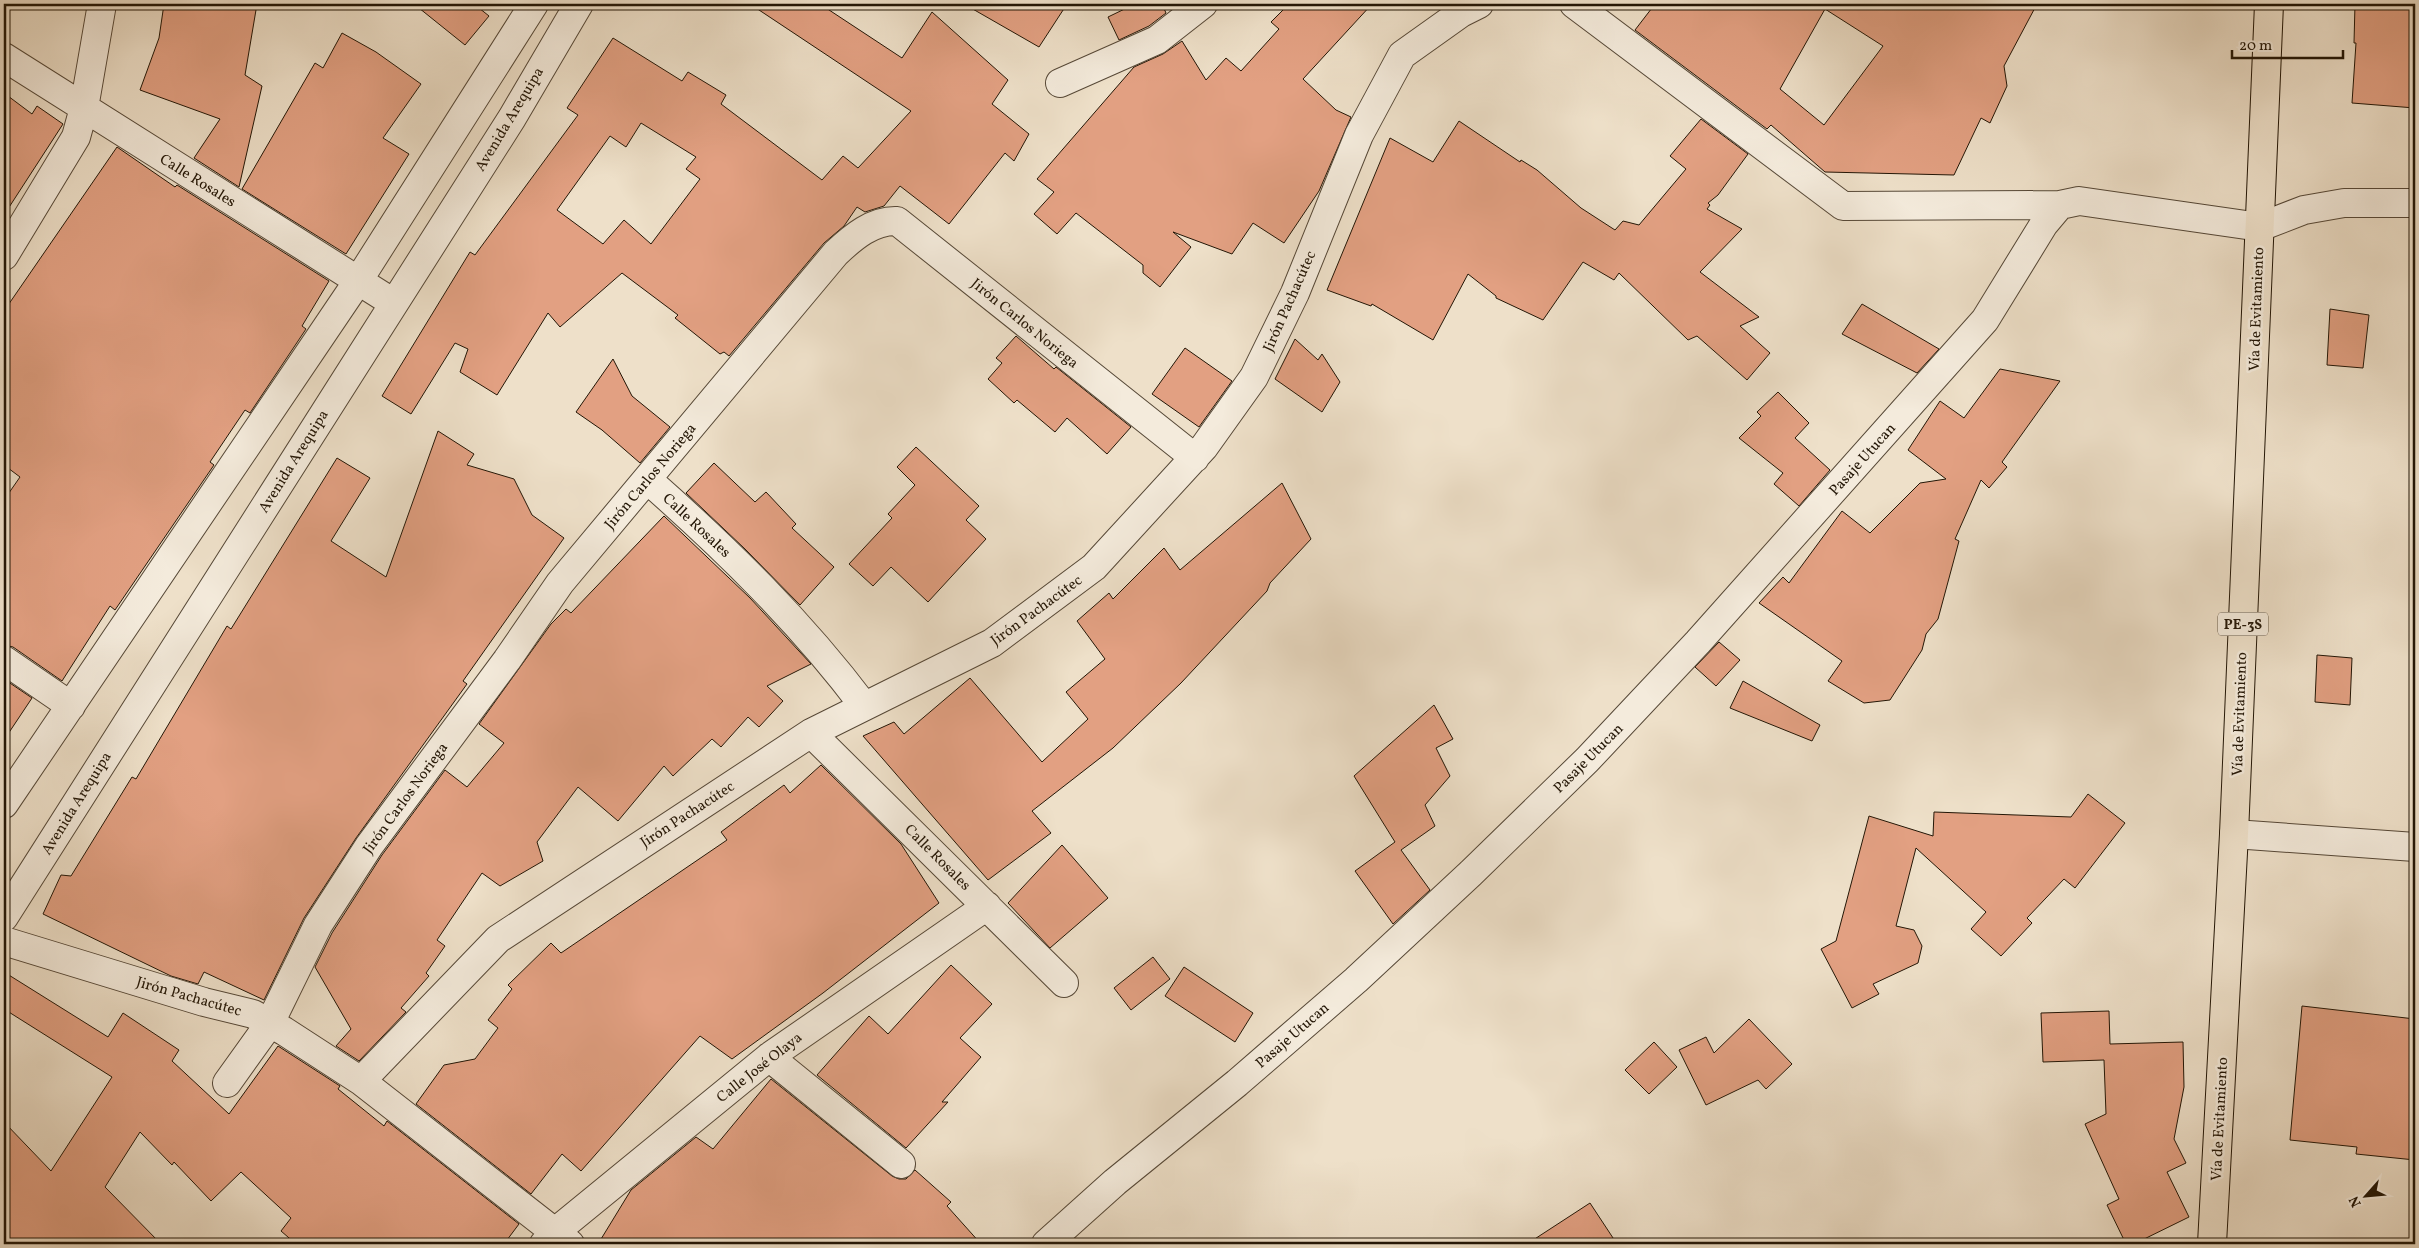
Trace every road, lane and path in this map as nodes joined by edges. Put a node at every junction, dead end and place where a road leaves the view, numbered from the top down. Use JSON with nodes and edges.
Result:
{"nodes":[{"id":1,"x":102,"y":4,"type":"edge"},
{"id":2,"x":534,"y":4,"type":"edge"},
{"id":3,"x":579,"y":4,"type":"edge"},
{"id":4,"x":1202,"y":4,"type":"edge"},
{"id":5,"x":1479,"y":4,"type":"edge"},
{"id":6,"x":1574,"y":4,"type":"edge"},
{"id":7,"x":2269,"y":4,"type":"edge"},
{"id":8,"x":4,"y":57,"type":"edge"},
{"id":9,"x":1060,"y":82,"type":"dead end"},
{"id":10,"x":84,"y":108,"type":"junction"},
{"id":11,"x":2415,"y":203,"type":"edge"},
{"id":12,"x":2060,"y":205,"type":"junction"},
{"id":13,"x":2260,"y":227,"type":"junction"},
{"id":14,"x":4,"y":256,"type":"edge"},
{"id":15,"x":358,"y":281,"type":"junction"},
{"id":16,"x":392,"y":302,"type":"junction"},
{"id":17,"x":1195,"y":458,"type":"junction"},
{"id":18,"x":648,"y":480,"type":"junction"},
{"id":19,"x":4,"y":660,"type":"edge"},
{"id":20,"x":71,"y":706,"type":"junction"},
{"id":21,"x":864,"y":706,"type":"junction"},
{"id":22,"x":811,"y":733,"type":"junction"},
{"id":23,"x":4,"y":804,"type":"edge"},
{"id":24,"x":2234,"y":834,"type":"junction"},
{"id":25,"x":2415,"y":847,"type":"edge"},
{"id":26,"x":987,"y":906,"type":"junction"},
{"id":27,"x":4,"y":917,"type":"edge"},
{"id":28,"x":4,"y":941,"type":"edge"},
{"id":29,"x":1064,"y":983,"type":"dead end"},
{"id":30,"x":270,"y":1023,"type":"junction"},
{"id":31,"x":769,"y":1057,"type":"junction"},
{"id":32,"x":361,"y":1081,"type":"junction"},
{"id":33,"x":227,"y":1084,"type":"dead end"},
{"id":34,"x":901,"y":1164,"type":"dead end"},
{"id":35,"x":557,"y":1240,"type":"edge"},
{"id":36,"x":1046,"y":1244,"type":"edge"},
{"id":37,"x":2212,"y":1244,"type":"edge"}],
"edges":[{"from":1,"to":10,"type":"street"},
{"from":2,"to":15,"type":"street"},
{"from":3,"to":16,"type":"street","name":"Avenida Arequipa"},
{"from":4,"to":9,"type":"street"},
{"from":5,"to":17,"type":"street","name":"Jirón Pachacútec"},
{"from":6,"to":12,"type":"street"},
{"from":7,"to":13,"type":"highway","name":"Vía de Evitamiento","number":"PE-3S"},
{"from":8,"to":10,"type":"street","name":"Calle Rosales"},
{"from":10,"to":14,"type":"street"},
{"from":10,"to":15,"type":"street","name":"Calle Rosales"},
{"from":11,"to":13,"type":"street"},
{"from":12,"to":13,"type":"street"},
{"from":12,"to":36,"type":"street","name":"Pasaje Utucan"},
{"from":13,"to":24,"type":"highway","name":"Vía de Evitamiento","number":"PE-3S"},
{"from":15,"to":16,"type":"street","name":"Calle Rosales"},
{"from":15,"to":20,"type":"street"},
{"from":16,"to":27,"type":"street","name":"Avenida Arequipa"},
{"from":17,"to":18,"type":"street","name":"Jirón Carlos Noriega"},
{"from":17,"to":21,"type":"street","name":"Jirón Pachacútec"},
{"from":18,"to":21,"type":"street","name":"Calle Rosales"},
{"from":18,"to":30,"type":"street","name":"Jirón Carlos Noriega"},
{"from":19,"to":20,"type":"street"},
{"from":20,"to":23,"type":"street"},
{"from":21,"to":22,"type":"street","name":"Jirón Pachacútec"},
{"from":22,"to":26,"type":"street","name":"Calle Rosales"},
{"from":22,"to":32,"type":"street","name":"Jirón Pachacútec"},
{"from":24,"to":25,"type":"street"},
{"from":24,"to":37,"type":"highway","name":"Vía de Evitamiento","number":"PE-3S"},
{"from":26,"to":29,"type":"street","name":"Calle Rosales"},
{"from":26,"to":31,"type":"street","name":"Calle José Olaya"},
{"from":28,"to":30,"type":"street","name":"Jirón Pachacútec"},
{"from":30,"to":32,"type":"street","name":"Jirón Pachacútec"},
{"from":30,"to":33,"type":"street","name":"Jirón Carlos Noriega"},
{"from":31,"to":34,"type":"street"},
{"from":31,"to":35,"type":"street","name":"Calle José Olaya"},
{"from":32,"to":35,"type":"street","name":"Jirón Pachacútec"}]}
